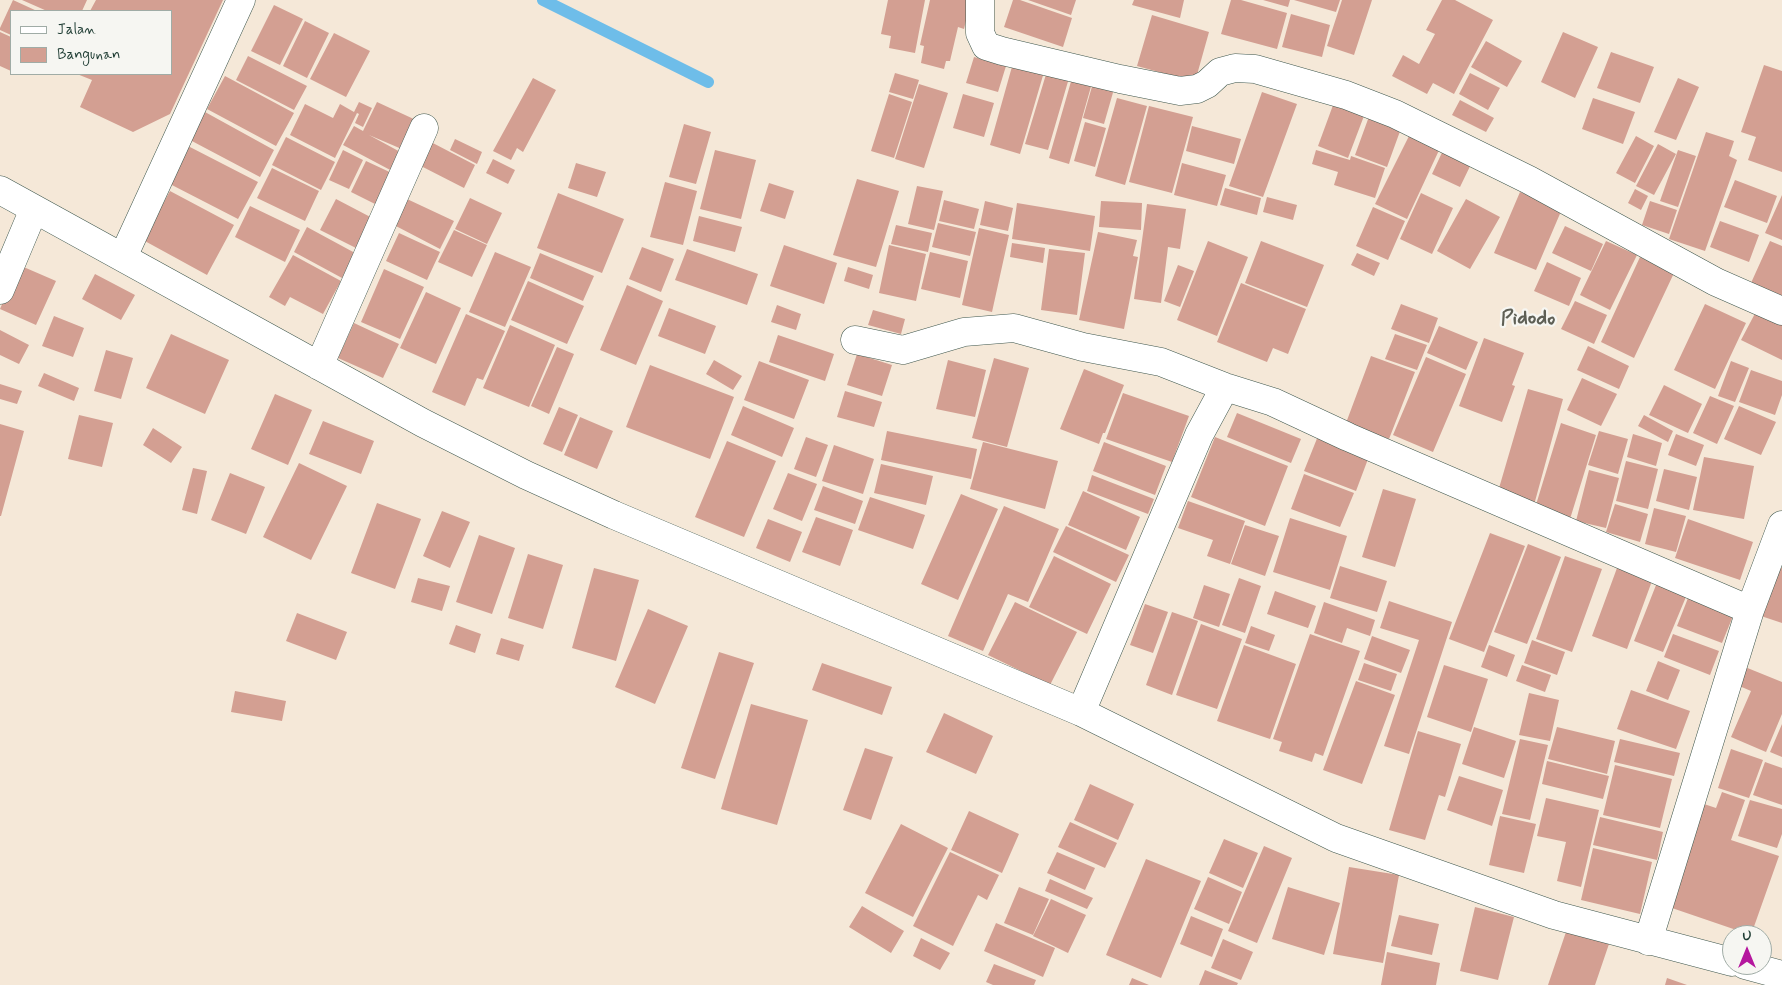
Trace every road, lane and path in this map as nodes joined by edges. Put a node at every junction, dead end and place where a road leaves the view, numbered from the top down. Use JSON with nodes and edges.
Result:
{"nodes":[{"id":1,"x":240,"y":0,"type":"edge"},
{"id":2,"x":980,"y":0,"type":"edge"},
{"id":3,"x":424,"y":128,"type":"dead end"},
{"id":4,"x":0,"y":190,"type":"edge"},
{"id":5,"x":34,"y":209,"type":"junction"},
{"id":6,"x":123,"y":257,"type":"junction"},
{"id":7,"x":0,"y":290,"type":"edge"},
{"id":8,"x":1782,"y":312,"type":"edge"},
{"id":9,"x":855,"y":340,"type":"dead end"},
{"id":10,"x":319,"y":366,"type":"junction"},
{"id":11,"x":1225,"y":387,"type":"junction"},
{"id":12,"x":1782,"y":525,"type":"edge"},
{"id":13,"x":1750,"y":610,"type":"junction"},
{"id":14,"x":1081,"y":712,"type":"junction"},
{"id":15,"x":1648,"y":941,"type":"junction"},
{"id":16,"x":1722,"y":960,"type":"edge"}],
"edges":[{"from":1,"to":6,"type":"street"},
{"from":2,"to":8,"type":"street"},
{"from":3,"to":10,"type":"street"},
{"from":4,"to":5,"type":"street"},
{"from":5,"to":6,"type":"street"},
{"from":5,"to":7,"type":"street"},
{"from":6,"to":10,"type":"street"},
{"from":9,"to":11,"type":"street"},
{"from":10,"to":14,"type":"street"},
{"from":11,"to":13,"type":"street"},
{"from":11,"to":14,"type":"street"},
{"from":12,"to":13,"type":"street"},
{"from":13,"to":15,"type":"street"},
{"from":14,"to":15,"type":"street"},
{"from":15,"to":16,"type":"street"}]}
